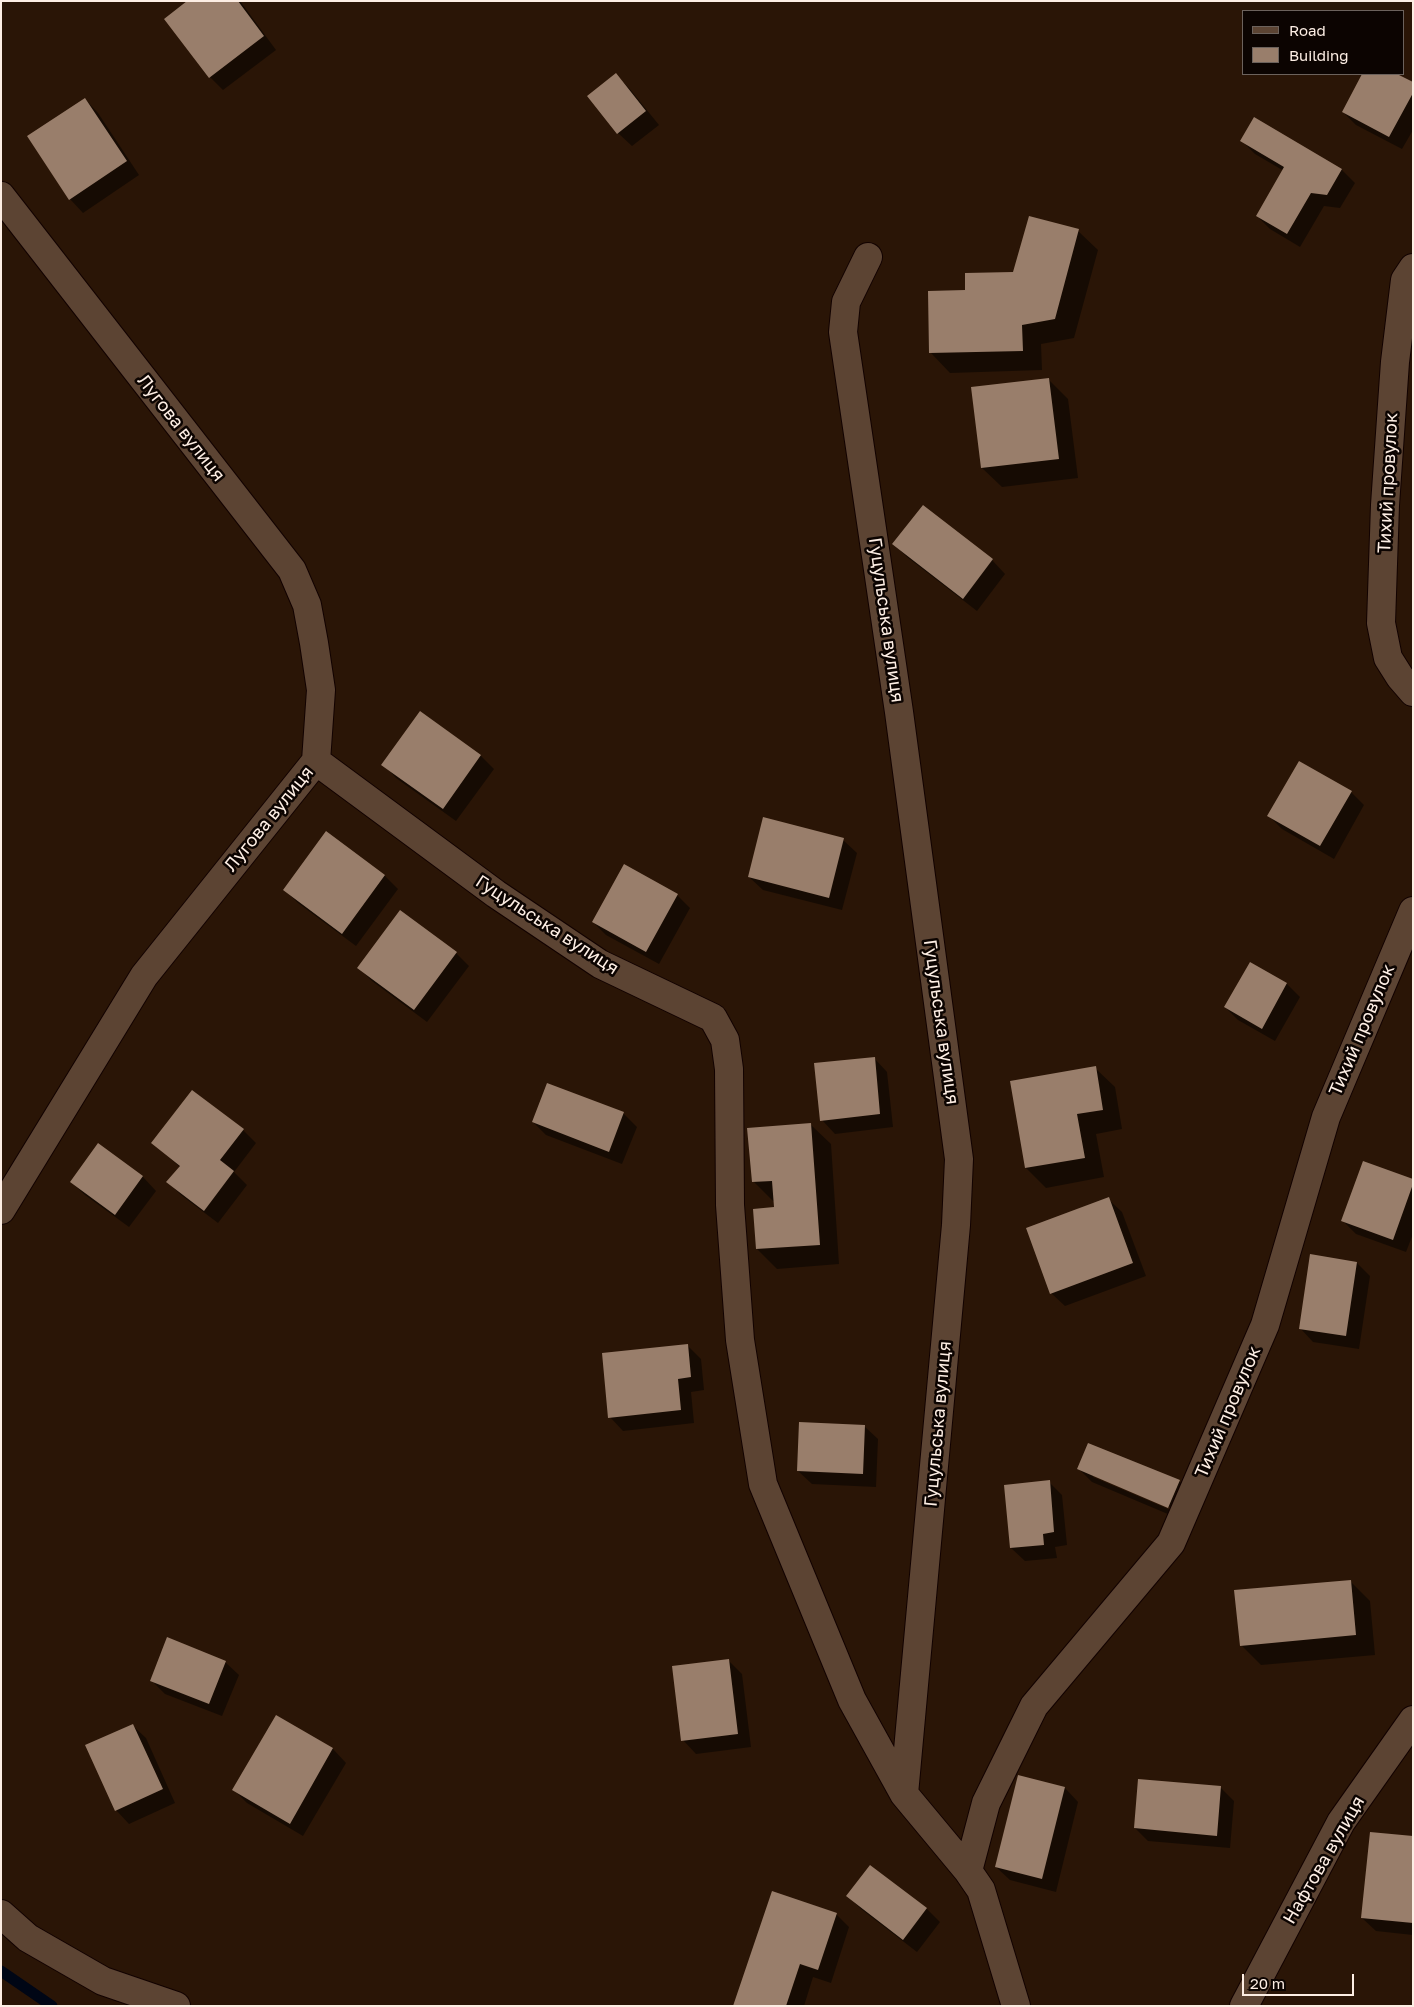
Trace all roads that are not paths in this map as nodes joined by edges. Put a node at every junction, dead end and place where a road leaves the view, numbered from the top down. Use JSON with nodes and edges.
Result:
{"nodes":[{"id":1,"x":1,"y":196,"type":"edge"},
{"id":2,"x":868,"y":257,"type":"dead end"},
{"id":3,"x":1413,"y":268,"type":"edge"},
{"id":4,"x":1413,"y":692,"type":"edge"},
{"id":5,"x":316,"y":761,"type":"junction"},
{"id":6,"x":1413,"y":911,"type":"edge"},
{"id":7,"x":1,"y":1210,"type":"edge"},
{"id":8,"x":1413,"y":1720,"type":"edge"},
{"id":9,"x":904,"y":1794,"type":"junction"},
{"id":10,"x":968,"y":1871,"type":"junction"},
{"id":11,"x":1,"y":1914,"type":"edge"},
{"id":12,"x":176,"y":2006,"type":"edge"},
{"id":13,"x":1016,"y":2006,"type":"edge"},
{"id":14,"x":1244,"y":2006,"type":"edge"}],
"edges":[{"from":1,"to":5,"type":"street","name":"Лугова вулиця"},
{"from":2,"to":9,"type":"street","name":"Гуцульська вулиця"},
{"from":3,"to":4,"type":"street","name":"Тихий провулок"},
{"from":5,"to":7,"type":"street","name":"Лугова вулиця"},
{"from":5,"to":9,"type":"street","name":"Гуцульська вулиця"},
{"from":6,"to":10,"type":"street","name":"Тихий провулок"},
{"from":8,"to":14,"type":"street","name":"Нафтова вулиця"},
{"from":9,"to":10,"type":"street","name":"Гуцульська вулиця"},
{"from":10,"to":13,"type":"street","name":"Гуцульська вулиця"},
{"from":11,"to":12,"type":"street"}]}
